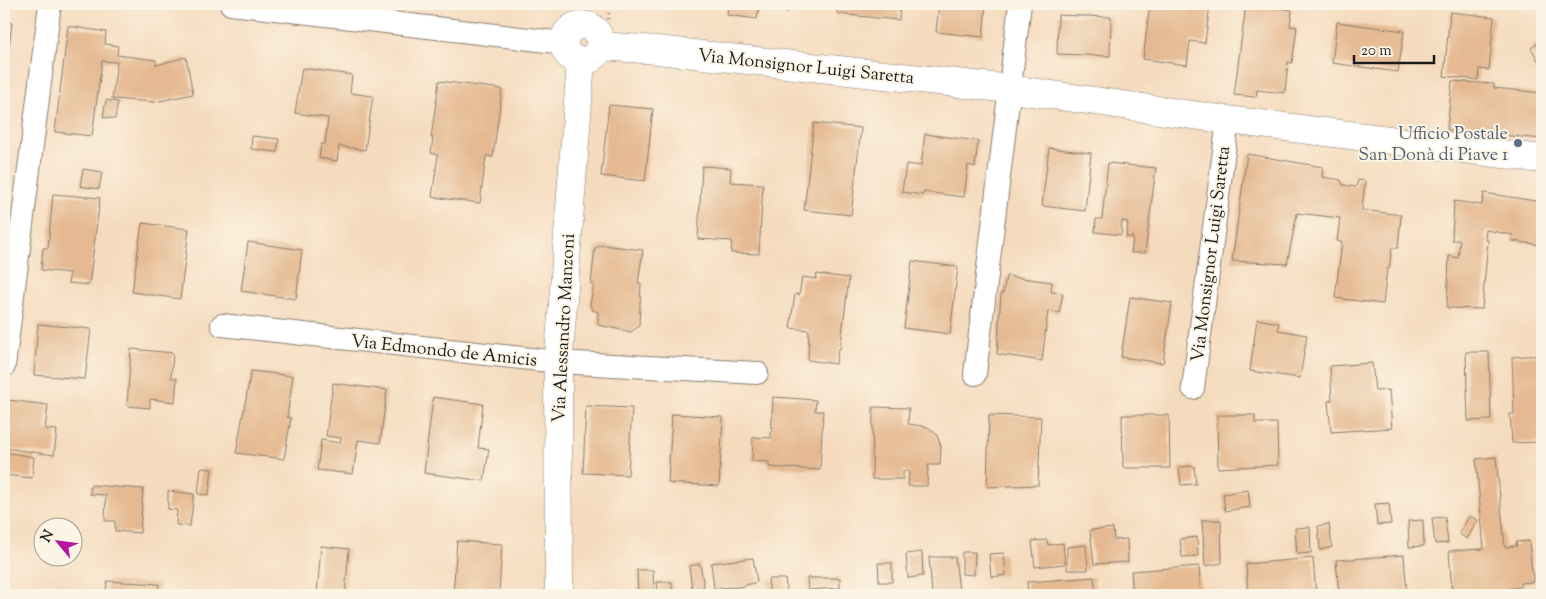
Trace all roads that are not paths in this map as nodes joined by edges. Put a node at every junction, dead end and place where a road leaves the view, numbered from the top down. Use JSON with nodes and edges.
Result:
{"nodes":[{"id":1,"x":50,"y":4,"type":"edge"},
{"id":2,"x":231,"y":4,"type":"edge"},
{"id":3,"x":1020,"y":4,"type":"edge"},
{"id":4,"x":585,"y":36,"type":"edge"},
{"id":5,"x":1010,"y":89,"type":"junction"},
{"id":6,"x":1228,"y":120,"type":"junction"},
{"id":7,"x":1542,"y":159,"type":"edge"},
{"id":8,"x":222,"y":325,"type":"dead end"},
{"id":9,"x":558,"y":362,"type":"junction"},
{"id":10,"x":4,"y":366,"type":"edge"},
{"id":11,"x":757,"y":373,"type":"dead end"},
{"id":12,"x":975,"y":374,"type":"dead end"},
{"id":13,"x":1193,"y":388,"type":"dead end"},
{"id":14,"x":559,"y":595,"type":"edge"}],
"edges":[{"from":1,"to":10,"type":"street"},
{"from":2,"to":4,"type":"street","name":"Via Monsignor Luigi Saretta"},
{"from":3,"to":5,"type":"street"},
{"from":4,"to":5,"type":"street","name":"Via Monsignor Luigi Saretta"},
{"from":4,"to":9,"type":"street","name":"Via Alessandro Manzoni"},
{"from":5,"to":6,"type":"street","name":"Via Monsignor Luigi Saretta"},
{"from":5,"to":12,"type":"street"},
{"from":6,"to":7,"type":"street","name":"Via Monsignor Luigi Saretta"},
{"from":6,"to":13,"type":"street","name":"Via Monsignor Luigi Saretta"},
{"from":8,"to":9,"type":"street","name":"Via Edmondo de Amicis"},
{"from":9,"to":11,"type":"street","name":"Via Edmondo de Amicis"},
{"from":9,"to":14,"type":"street","name":"Via Alessandro Manzoni"}]}
